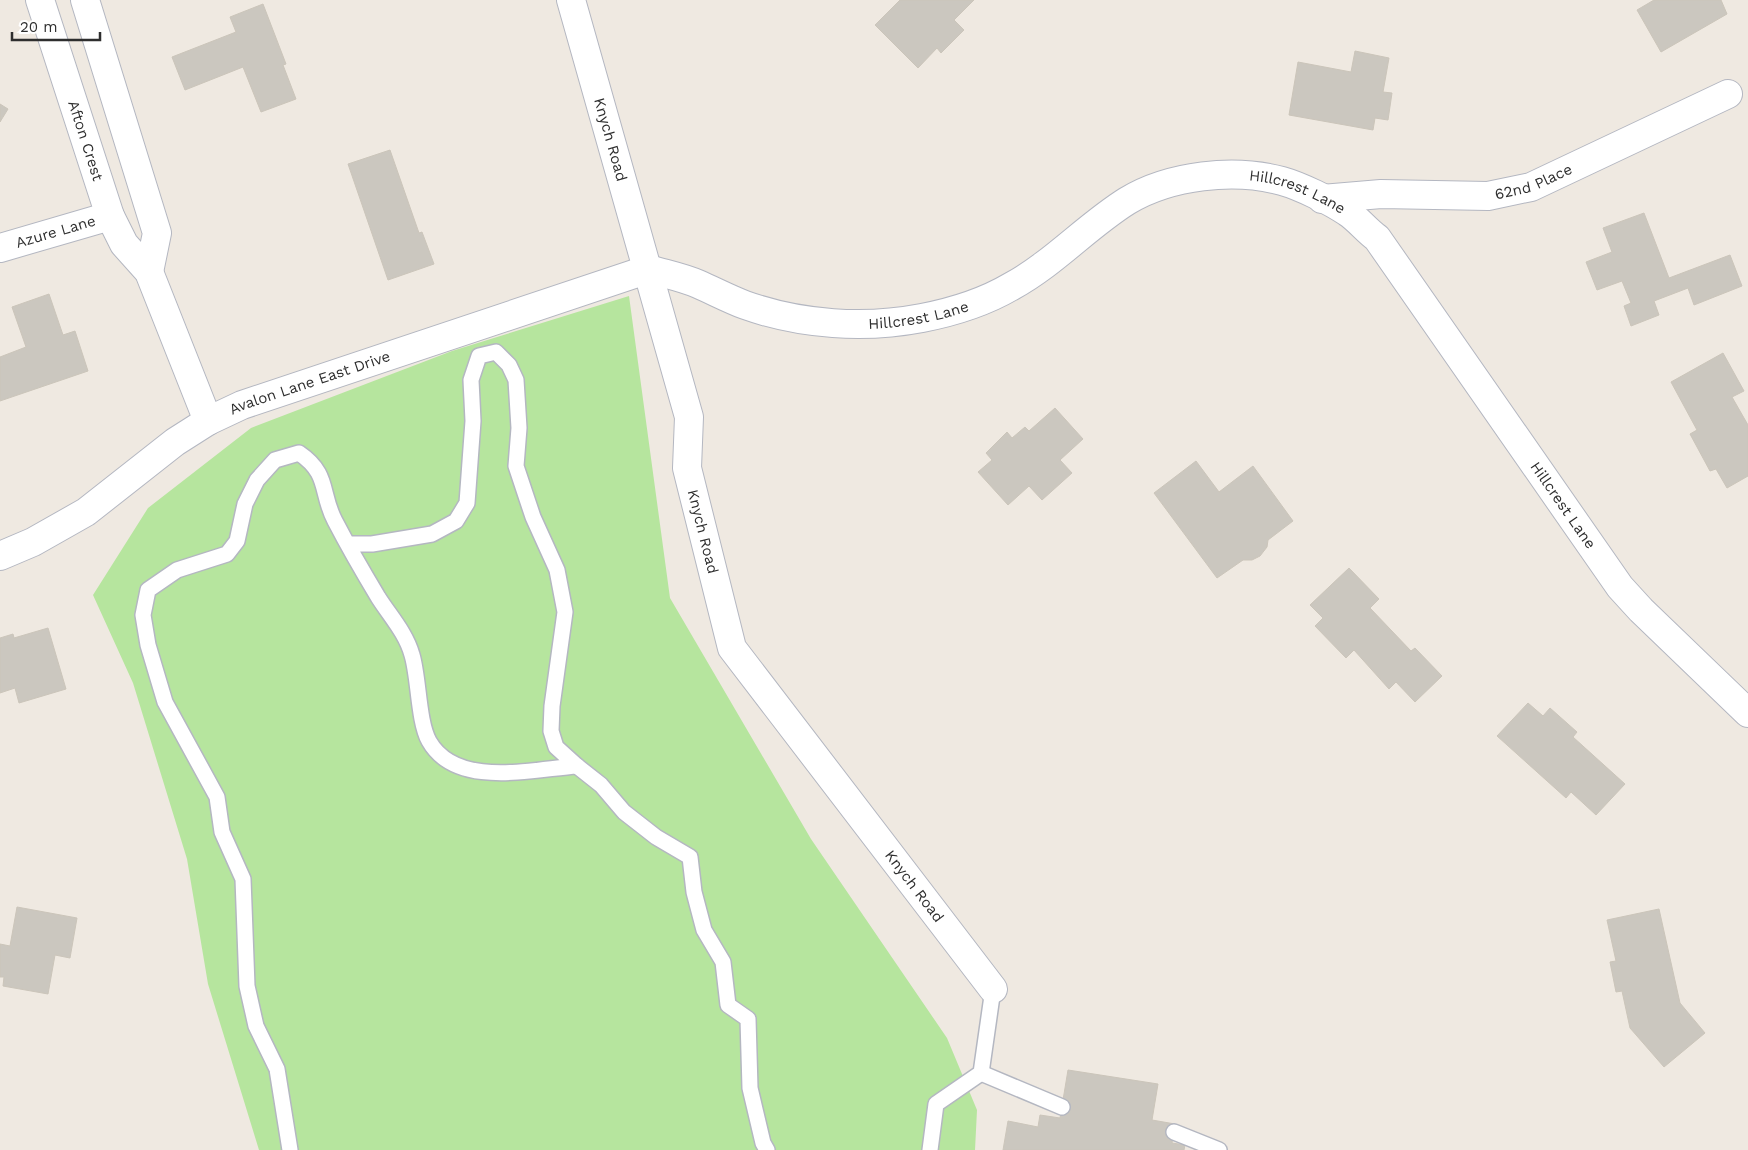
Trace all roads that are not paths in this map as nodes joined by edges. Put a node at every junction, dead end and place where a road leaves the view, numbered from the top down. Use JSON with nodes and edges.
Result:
{"nodes":[{"id":1,"x":40,"y":0,"type":"edge"},
{"id":2,"x":85,"y":0,"type":"edge"},
{"id":3,"x":571,"y":0,"type":"edge"},
{"id":4,"x":1728,"y":94,"type":"dead end"},
{"id":5,"x":1322,"y":199,"type":"junction"},
{"id":6,"x":110,"y":216,"type":"junction"},
{"id":7,"x":0,"y":248,"type":"edge"},
{"id":8,"x":649,"y":268,"type":"junction"},
{"id":9,"x":149,"y":272,"type":"junction"},
{"id":10,"x":208,"y":421,"type":"junction"},
{"id":11,"x":348,"y":544,"type":"junction"},
{"id":12,"x":0,"y":556,"type":"edge"},
{"id":13,"x":1748,"y":714,"type":"edge"},
{"id":14,"x":577,"y":766,"type":"junction"},
{"id":15,"x":992,"y":990,"type":"joint"},
{"id":16,"x":981,"y":1073,"type":"junction"},
{"id":17,"x":1062,"y":1107,"type":"dead end"},
{"id":18,"x":1174,"y":1132,"type":"dead end"},
{"id":19,"x":290,"y":1150,"type":"edge"},
{"id":20,"x":767,"y":1150,"type":"edge"},
{"id":21,"x":930,"y":1150,"type":"edge"},
{"id":22,"x":1219,"y":1150,"type":"edge"}],
"edges":[{"from":1,"to":6,"type":"street","name":"Afton Crest"},
{"from":2,"to":9,"type":"street"},
{"from":3,"to":8,"type":"street","name":"Knych Road"},
{"from":4,"to":5,"type":"street","name":"62nd Place"},
{"from":5,"to":8,"type":"street","name":"Hillcrest Lane"},
{"from":5,"to":13,"type":"street","name":"Hillcrest Lane"},
{"from":6,"to":7,"type":"street","name":"Azure Lane"},
{"from":6,"to":9,"type":"street","name":"Afton Crest"},
{"from":8,"to":10,"type":"street","name":"Avalon Lane East Drive"},
{"from":8,"to":15,"type":"street","name":"Knych Road"},
{"from":9,"to":10,"type":"street","name":"Afton Crest"},
{"from":10,"to":12,"type":"street","name":"Avalon Lane East Drive"},
{"from":11,"to":14,"type":"lane"},
{"from":11,"to":14,"type":"lane"},
{"from":11,"to":19,"type":"lane"},
{"from":14,"to":20,"type":"lane"},
{"from":15,"to":16,"type":"lane"},
{"from":16,"to":17,"type":"lane"},
{"from":16,"to":21,"type":"lane"},
{"from":18,"to":22,"type":"lane"}]}
